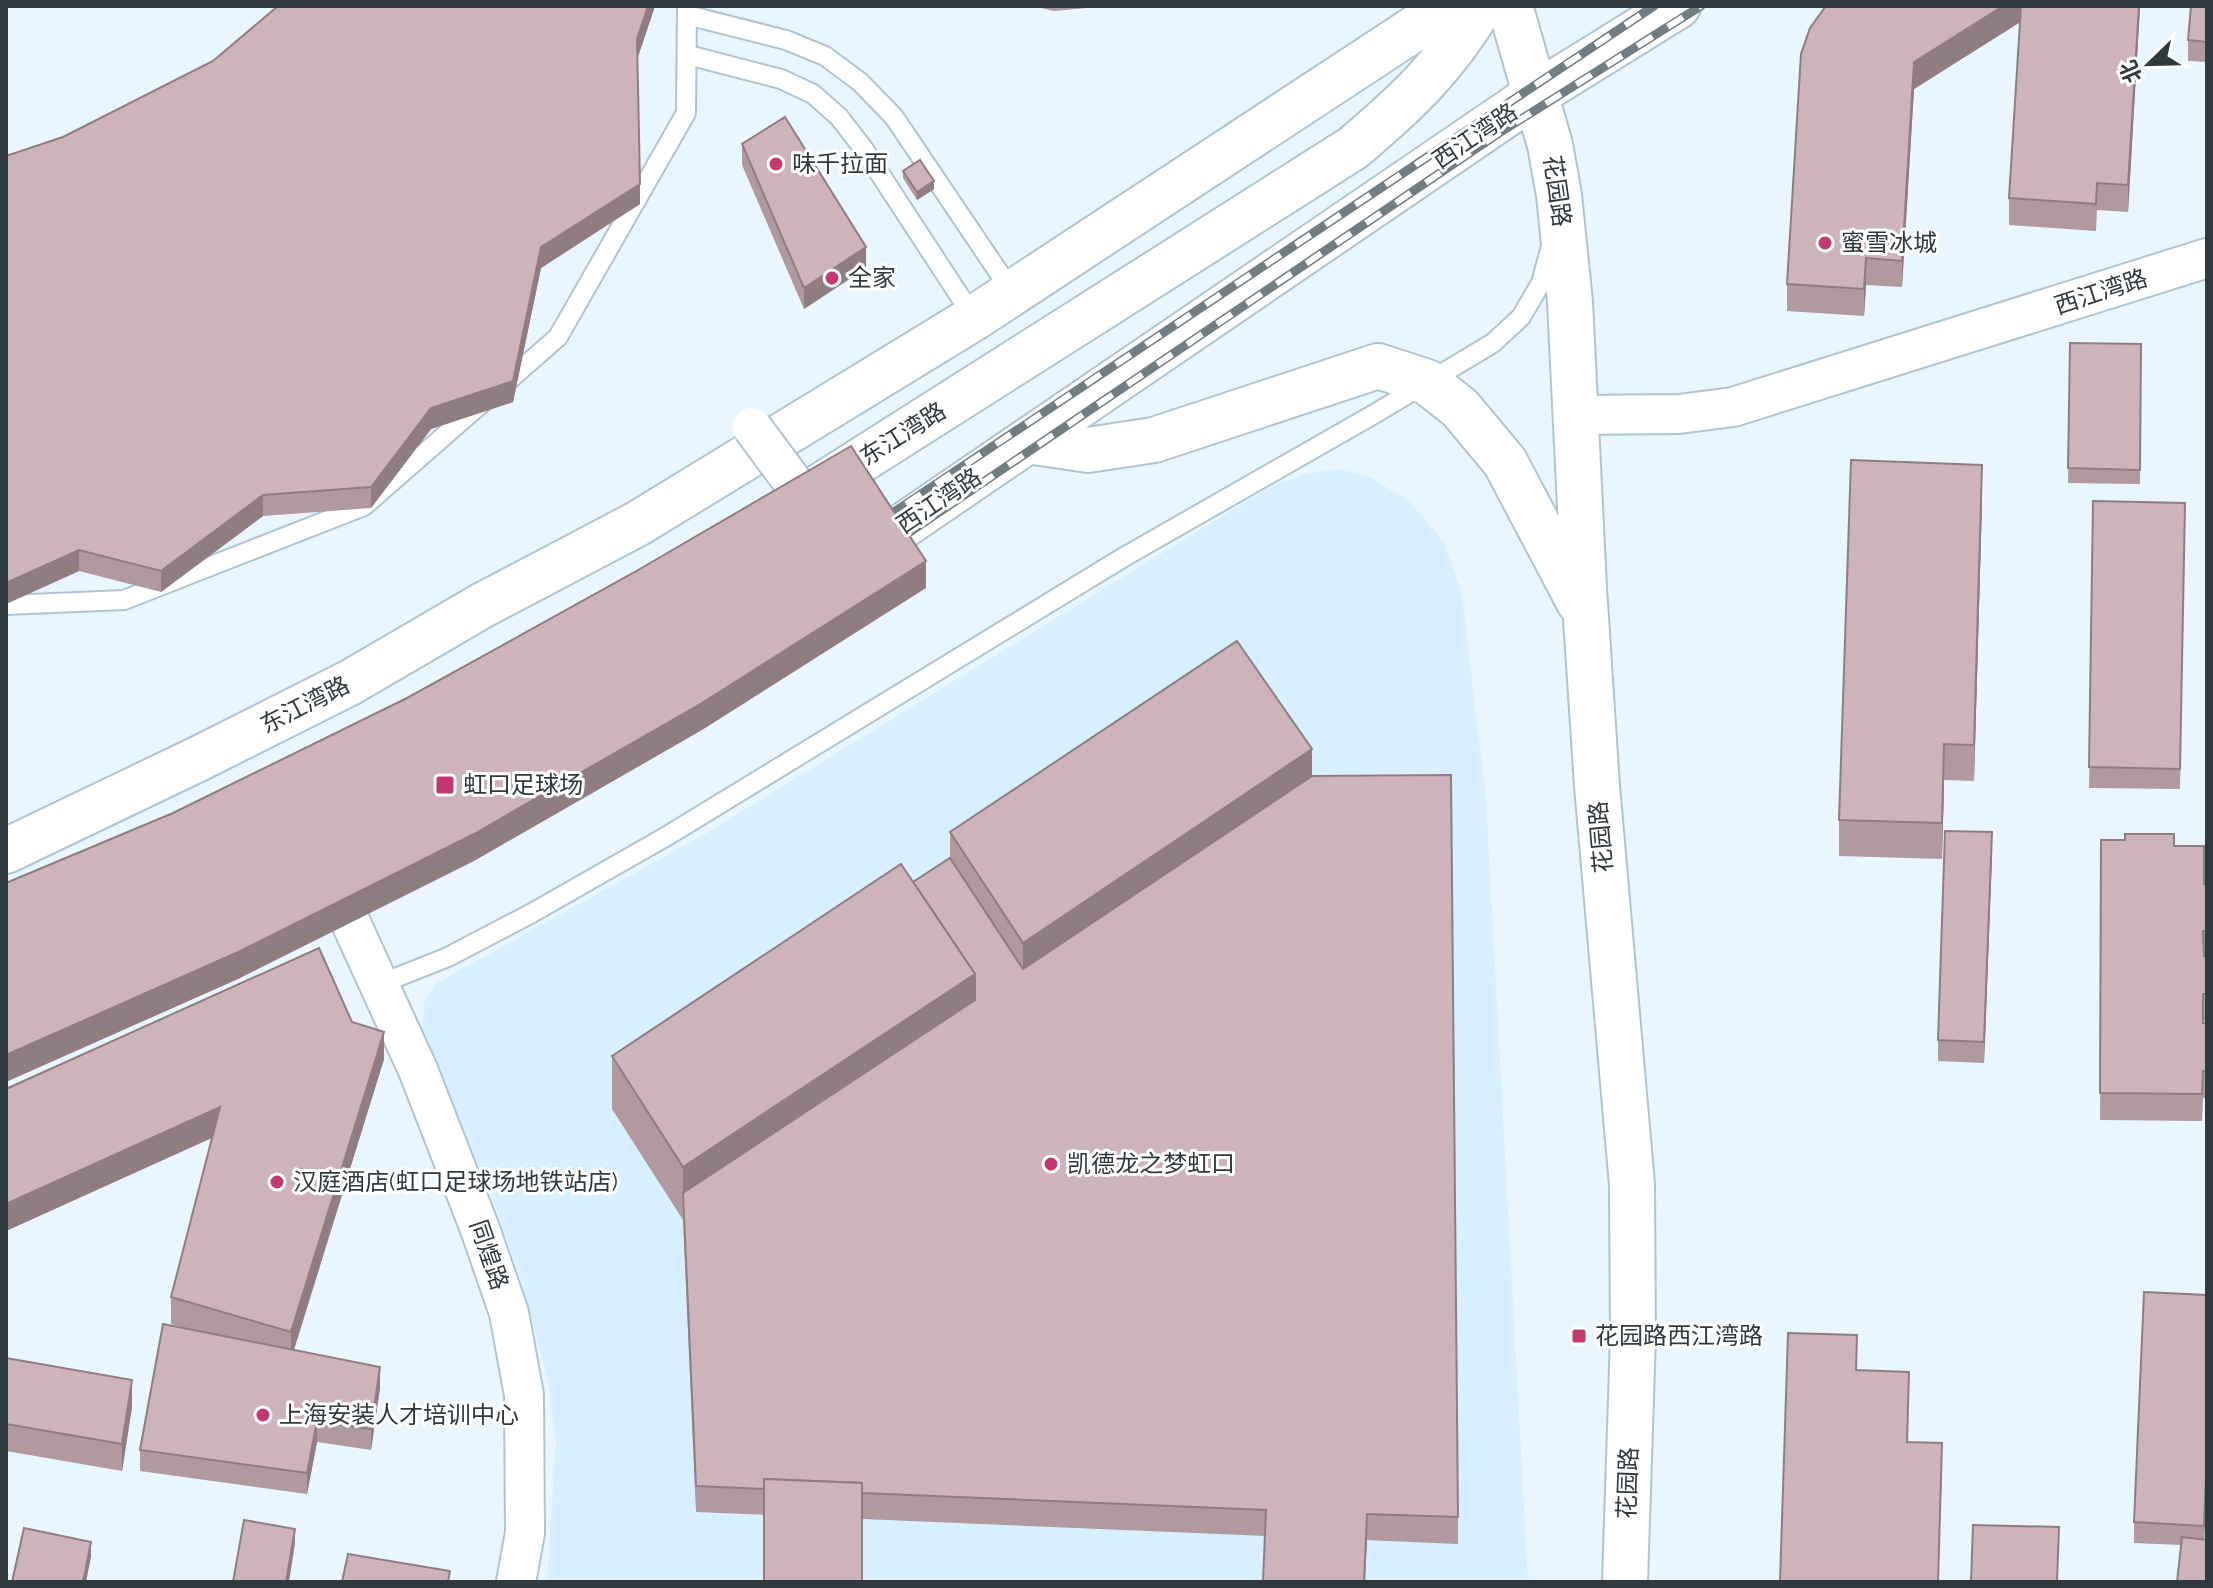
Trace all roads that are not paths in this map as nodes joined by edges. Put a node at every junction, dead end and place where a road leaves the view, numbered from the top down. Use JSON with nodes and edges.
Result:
{"nodes":[{"id":1,"x":1449,"y":6,"type":"edge"},
{"id":2,"x":1481,"y":6,"type":"edge"},
{"id":3,"x":1510,"y":6,"type":"edge"},
{"id":4,"x":1678,"y":6,"type":"edge"},
{"id":5,"x":687,"y":10,"type":"edge"},
{"id":6,"x":688,"y":55,"type":"junction"},
{"id":7,"x":1536,"y":94,"type":"junction"},
{"id":8,"x":1559,"y":195,"type":"junction"},
{"id":9,"x":2207,"y":258,"type":"edge"},
{"id":10,"x":1012,"y":292,"type":"junction"},
{"id":11,"x":974,"y":318,"type":"junction"},
{"id":12,"x":1427,"y":382,"type":"junction"},
{"id":13,"x":1576,"y":415,"type":"junction"},
{"id":14,"x":752,"y":427,"type":"dead end"},
{"id":15,"x":1028,"y":441,"type":"junction"},
{"id":16,"x":806,"y":500,"type":"edge"},
{"id":17,"x":767,"y":519,"type":"edge"},
{"id":18,"x":821,"y":582,"type":"edge"},
{"id":19,"x":6,"y":605,"type":"edge"},
{"id":20,"x":1585,"y":613,"type":"junction"},
{"id":21,"x":6,"y":851,"type":"edge"},
{"id":22,"x":320,"y":861,"type":"edge"},
{"id":23,"x":380,"y":984,"type":"junction"},
{"id":24,"x":516,"y":1582,"type":"edge"},
{"id":25,"x":1625,"y":1582,"type":"edge"}],
"edges":[{"from":1,"to":10,"type":"main road","name":"东江湾路"},
{"from":2,"to":17,"type":"main road","name":"东江湾路"},
{"from":3,"to":7,"type":"main road","name":"花园路"},
{"from":4,"to":7,"type":"main road"},
{"from":5,"to":6,"type":"lane"},
{"from":5,"to":10,"type":"lane"},
{"from":6,"to":11,"type":"lane"},
{"from":6,"to":19,"type":"lane"},
{"from":7,"to":8,"type":"main road","name":"花园路"},
{"from":7,"to":15,"type":"main road","name":"西江湾路"},
{"from":8,"to":12,"type":"lane"},
{"from":8,"to":13,"type":"main road","name":"花园路"},
{"from":9,"to":13,"type":"street","name":"西江湾路"},
{"from":10,"to":11,"type":"main road","name":"东江湾路"},
{"from":11,"to":21,"type":"main road","name":"东江湾路"},
{"from":12,"to":15,"type":"main road"},
{"from":12,"to":20,"type":"main road"},
{"from":12,"to":23,"type":"lane"},
{"from":13,"to":20,"type":"main road","name":"花园路"},
{"from":14,"to":16,"type":"street","bridge":true},
{"from":15,"to":18,"type":"main road","name":"西江湾路"},
{"from":20,"to":25,"type":"main road","name":"花园路"},
{"from":22,"to":23,"type":"street","name":"同煌路"},
{"from":23,"to":24,"type":"street","name":"同煌路"}]}
